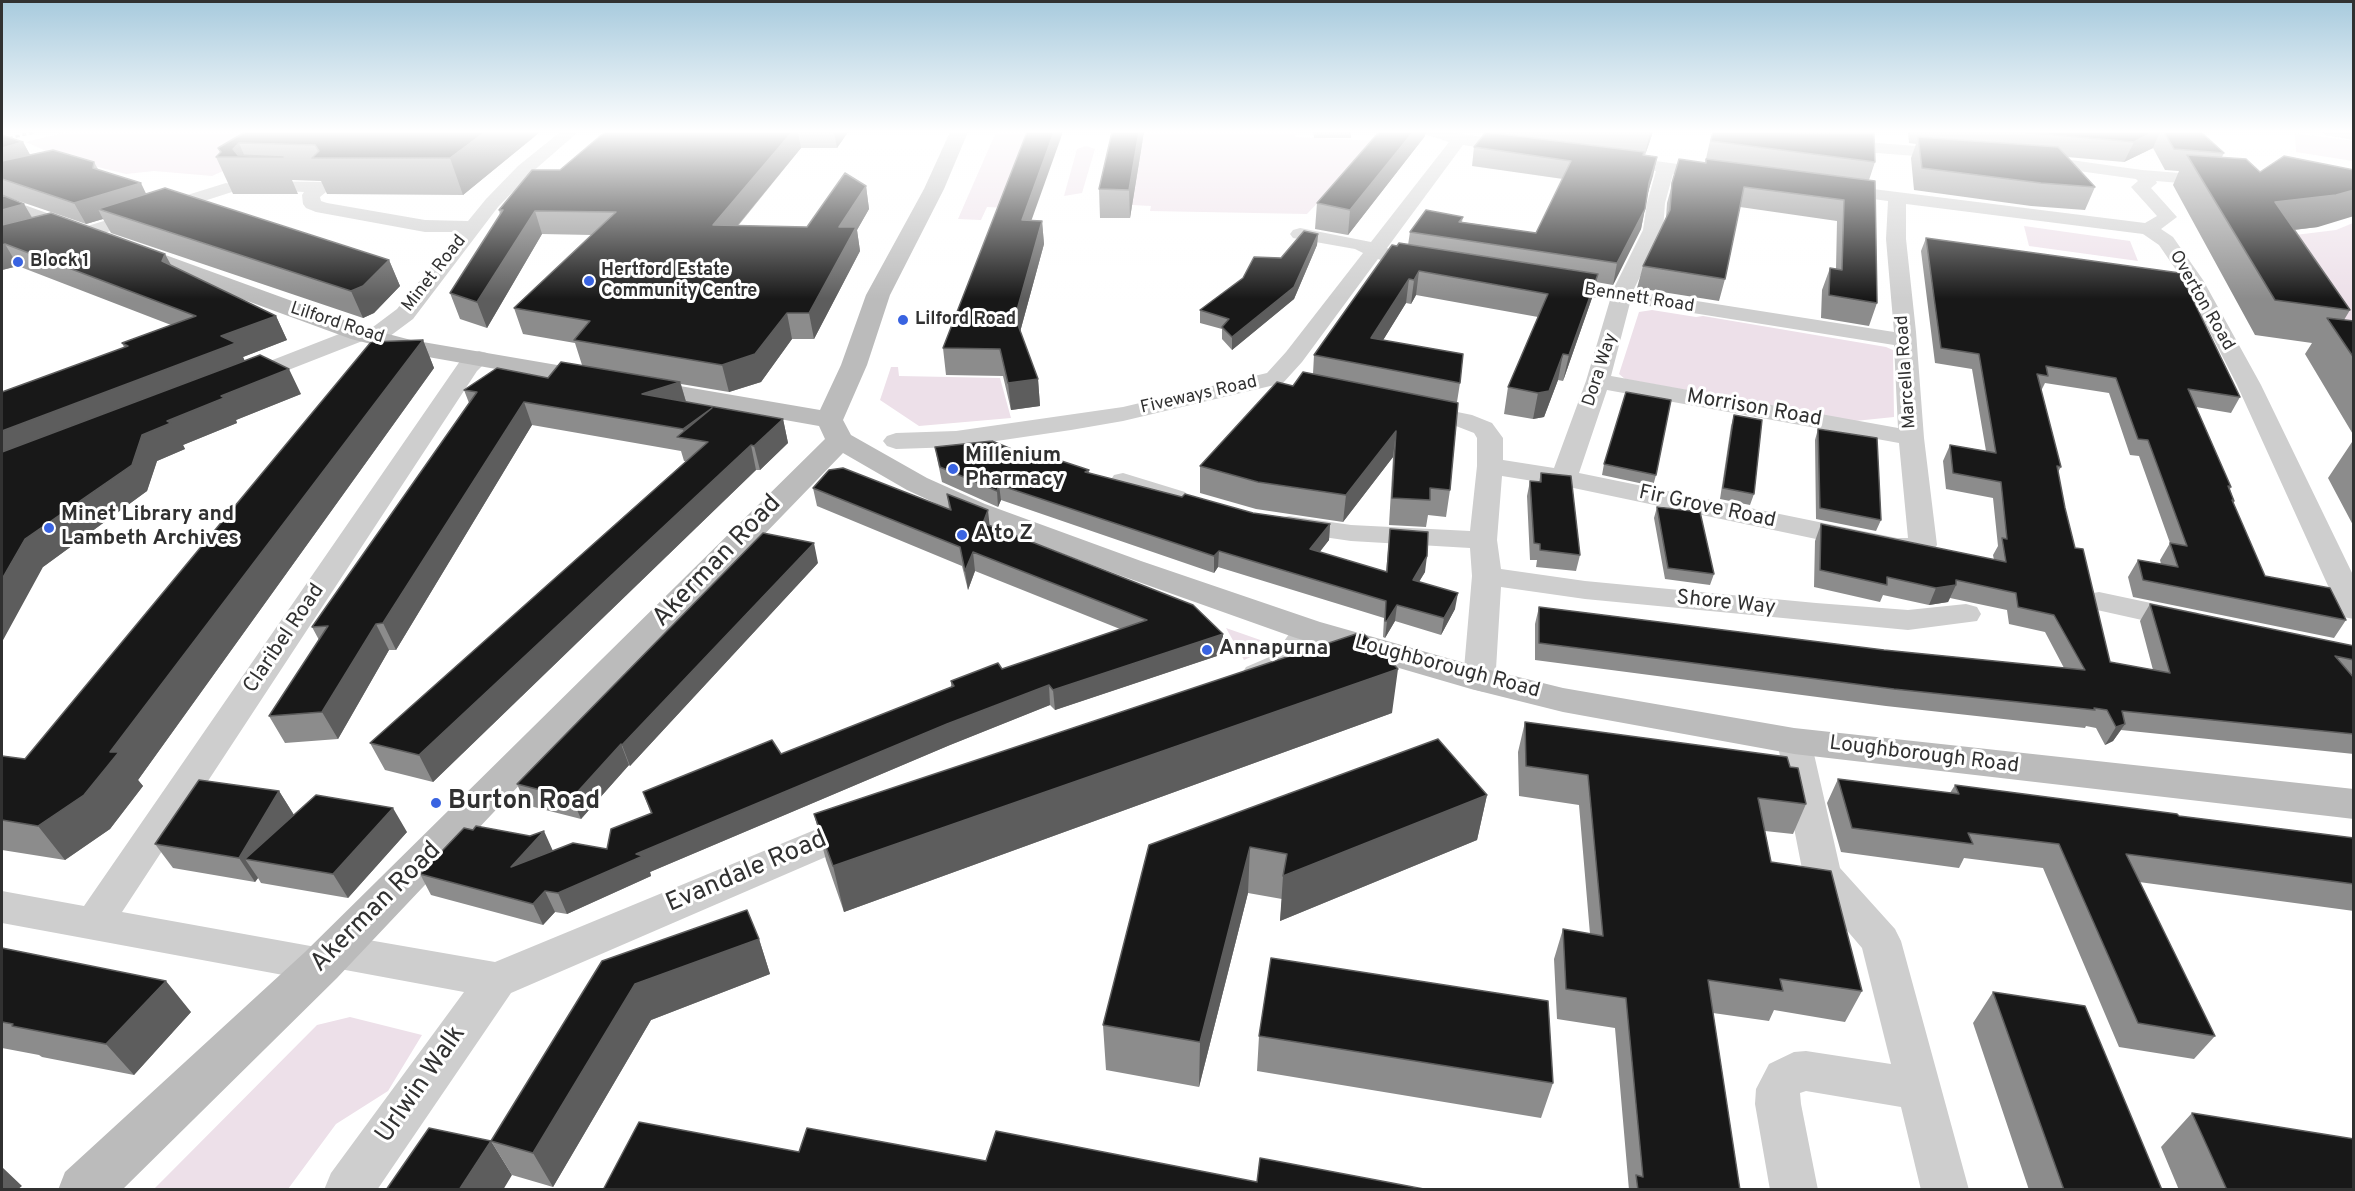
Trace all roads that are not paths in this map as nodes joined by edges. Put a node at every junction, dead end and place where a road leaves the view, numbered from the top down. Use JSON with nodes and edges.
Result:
{"nodes":[{"id":1,"x":226,"y":188,"type":"edge"},
{"id":2,"x":322,"y":188,"type":"edge"},
{"id":3,"x":508,"y":188,"type":"edge"},
{"id":4,"x":935,"y":188,"type":"edge"},
{"id":5,"x":1423,"y":188,"type":"edge"},
{"id":6,"x":1660,"y":188,"type":"edge"},
{"id":7,"x":1819,"y":188,"type":"edge"},
{"id":8,"x":2141,"y":188,"type":"edge"},
{"id":9,"x":1897,"y":198,"type":"junction"},
{"id":10,"x":2,"y":203,"type":"edge"},
{"id":11,"x":471,"y":227,"type":"junction"},
{"id":12,"x":2148,"y":229,"type":"junction"},
{"id":13,"x":74,"y":230,"type":"junction"},
{"id":14,"x":36,"y":234,"type":"edge"},
{"id":15,"x":1300,"y":234,"type":"edge"},
{"id":16,"x":1375,"y":251,"type":"junction"},
{"id":17,"x":1417,"y":262,"type":"edge"},
{"id":18,"x":1532,"y":281,"type":"edge"},
{"id":19,"x":1624,"y":296,"type":"junction"},
{"id":20,"x":367,"y":335,"type":"junction"},
{"id":21,"x":1905,"y":340,"type":"junction"},
{"id":22,"x":478,"y":358,"type":"junction"},
{"id":23,"x":1598,"y":381,"type":"junction"},
{"id":24,"x":216,"y":390,"type":"edge"},
{"id":25,"x":1397,"y":407,"type":"edge"},
{"id":26,"x":834,"y":430,"type":"junction"},
{"id":27,"x":1911,"y":438,"type":"junction"},
{"id":28,"x":896,"y":441,"type":"dead end"},
{"id":29,"x":1490,"y":466,"type":"junction"},
{"id":30,"x":1564,"y":478,"type":"junction"},
{"id":31,"x":1123,"y":482,"type":"edge"},
{"id":32,"x":1199,"y":504,"type":"edge"},
{"id":33,"x":1264,"y":520,"type":"edge"},
{"id":34,"x":1483,"y":540,"type":"junction"},
{"id":35,"x":1923,"y":545,"type":"joint"},
{"id":36,"x":1487,"y":576,"type":"junction"},
{"id":37,"x":2099,"y":601,"type":"dead end"},
{"id":38,"x":2354,"y":610,"type":"edge"},
{"id":39,"x":1966,"y":614,"type":"dead end"},
{"id":40,"x":2215,"y":625,"type":"edge"},
{"id":41,"x":1308,"y":630,"type":"junction"},
{"id":42,"x":1484,"y":681,"type":"junction"},
{"id":43,"x":1226,"y":685,"type":"edge"},
{"id":44,"x":1794,"y":741,"type":"junction"},
{"id":45,"x":2354,"y":804,"type":"edge"},
{"id":46,"x":890,"y":814,"type":"edge"},
{"id":47,"x":2,"y":907,"type":"edge"},
{"id":48,"x":94,"y":923,"type":"junction"},
{"id":49,"x":328,"y":958,"type":"junction"},
{"id":50,"x":496,"y":980,"type":"junction"},
{"id":51,"x":1918,"y":1089,"type":"junction"},
{"id":52,"x":84,"y":1190,"type":"edge"},
{"id":53,"x":348,"y":1190,"type":"edge"},
{"id":54,"x":1794,"y":1190,"type":"edge"},
{"id":55,"x":1945,"y":1190,"type":"edge"}],
"edges":[{"from":1,"to":13,"type":"street"},
{"from":2,"to":11,"type":"street"},
{"from":3,"to":11,"type":"street","name":"Minet Road"},
{"from":4,"to":26,"type":"street"},
{"from":5,"to":16,"type":"street","name":"Fiveways Road"},
{"from":6,"to":19,"type":"street","name":"Dora Way"},
{"from":7,"to":9,"type":"street"},
{"from":8,"to":12,"type":"street"},
{"from":9,"to":12,"type":"street"},
{"from":9,"to":21,"type":"street","name":"Marcella Road"},
{"from":10,"to":13,"type":"street","name":"Lilford Road"},
{"from":11,"to":20,"type":"street","name":"Minet Road"},
{"from":12,"to":38,"type":"street","name":"Overton Road"},
{"from":13,"to":14,"type":"street"},
{"from":13,"to":20,"type":"street","name":"Lilford Road"},
{"from":15,"to":16,"type":"street"},
{"from":16,"to":17,"type":"street"},
{"from":16,"to":28,"type":"street","name":"Fiveways Road"},
{"from":18,"to":19,"type":"street","name":"Bennett Road"},
{"from":19,"to":21,"type":"street","name":"Bennett Road"},
{"from":19,"to":23,"type":"street","name":"Dora Way"},
{"from":20,"to":22,"type":"street","name":"Lilford Road"},
{"from":20,"to":24,"type":"street","name":"Minet Road"},
{"from":21,"to":27,"type":"street","name":"Marcella Road"},
{"from":22,"to":26,"type":"street","name":"Lilford Road"},
{"from":22,"to":48,"type":"street","name":"Claribel Road"},
{"from":23,"to":27,"type":"street","name":"Morrison Road"},
{"from":23,"to":30,"type":"street","name":"Dora Way"},
{"from":25,"to":29,"type":"street"},
{"from":26,"to":41,"type":"street","name":"Loughborough Road"},
{"from":26,"to":49,"type":"street","name":"Akerman Road"},
{"from":27,"to":35,"type":"street","name":"Marcella Road"},
{"from":29,"to":30,"type":"street","name":"Fir Grove Road"},
{"from":29,"to":34,"type":"street"},
{"from":30,"to":35,"type":"street","name":"Fir Grove Road"},
{"from":31,"to":32,"type":"street"},
{"from":33,"to":34,"type":"street"},
{"from":34,"to":36,"type":"street"},
{"from":36,"to":39,"type":"street","name":"Shore Way"},
{"from":36,"to":42,"type":"street"},
{"from":37,"to":40,"type":"street"},
{"from":41,"to":42,"type":"street","name":"Loughborough Road"},
{"from":41,"to":43,"type":"street"},
{"from":42,"to":44,"type":"street","name":"Loughborough Road"},
{"from":44,"to":45,"type":"street","name":"Loughborough Road"},
{"from":44,"to":51,"type":"street"},
{"from":46,"to":50,"type":"street","name":"Evandale Road"},
{"from":47,"to":48,"type":"street"},
{"from":48,"to":49,"type":"street"},
{"from":49,"to":50,"type":"street"},
{"from":49,"to":52,"type":"street","name":"Akerman Road"},
{"from":50,"to":53,"type":"street","name":"Urlwin Walk"},
{"from":51,"to":54,"type":"street"},
{"from":51,"to":55,"type":"street"}]}
